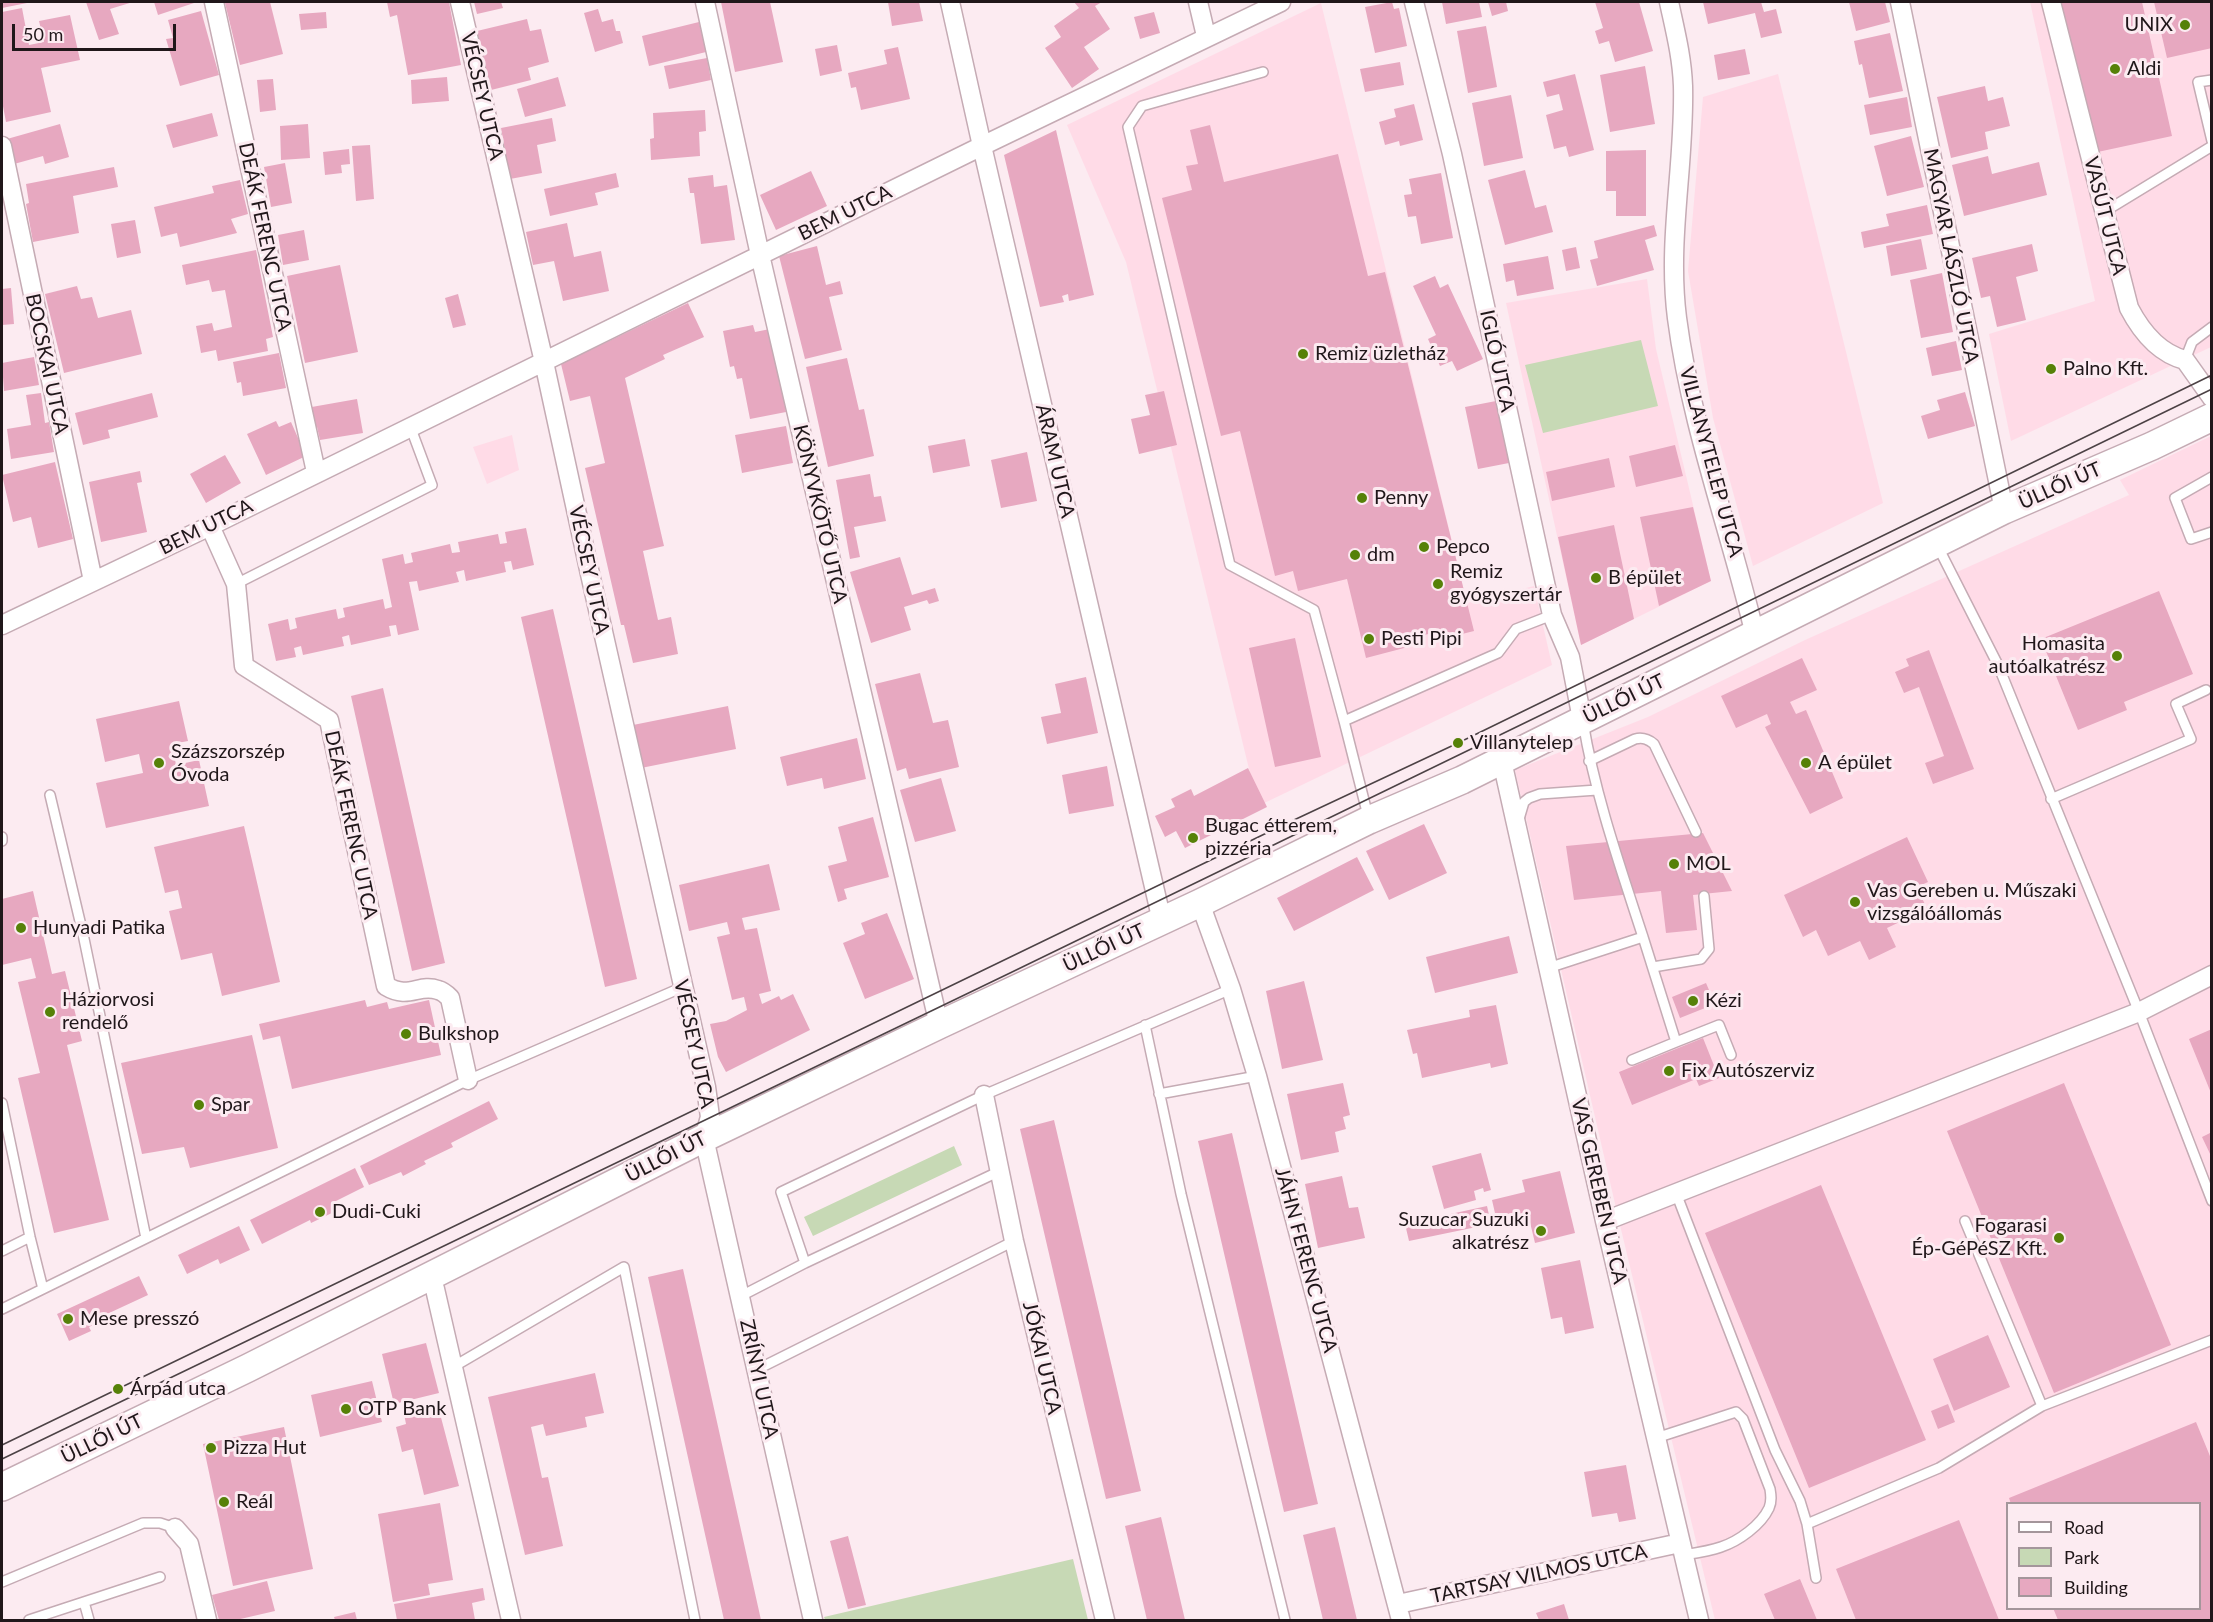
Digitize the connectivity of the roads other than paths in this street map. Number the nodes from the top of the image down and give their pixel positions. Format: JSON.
{"nodes":[{"id":1,"x":214,"y":2,"type":"edge"},
{"id":2,"x":460,"y":2,"type":"edge"},
{"id":3,"x":705,"y":2,"type":"edge"},
{"id":4,"x":950,"y":2,"type":"edge"},
{"id":5,"x":1198,"y":2,"type":"edge"},
{"id":6,"x":1281,"y":2,"type":"edge"},
{"id":7,"x":1414,"y":2,"type":"edge"},
{"id":8,"x":1669,"y":2,"type":"edge"},
{"id":9,"x":1900,"y":2,"type":"edge"},
{"id":10,"x":2051,"y":2,"type":"edge"},
{"id":11,"x":1206,"y":36,"type":"junction"},
{"id":12,"x":1263,"y":72,"type":"dead end"},
{"id":13,"x":2211,"y":80,"type":"edge"},
{"id":14,"x":2211,"y":141,"type":"edge"},
{"id":15,"x":2,"y":146,"type":"edge"},
{"id":16,"x":982,"y":146,"type":"junction"},
{"id":17,"x":2211,"y":146,"type":"edge"},
{"id":18,"x":2104,"y":212,"type":"junction"},
{"id":19,"x":760,"y":255,"type":"junction"},
{"id":20,"x":2211,"y":327,"type":"edge"},
{"id":21,"x":2185,"y":360,"type":"junction"},
{"id":22,"x":544,"y":362,"type":"junction"},
{"id":23,"x":2211,"y":398,"type":"edge"},
{"id":24,"x":2211,"y":417,"type":"edge"},
{"id":25,"x":410,"y":426,"type":"junction"},
{"id":26,"x":316,"y":472,"type":"junction"},
{"id":27,"x":2211,"y":477,"type":"edge"},
{"id":28,"x":2004,"y":510,"type":"junction"},
{"id":29,"x":210,"y":526,"type":"junction"},
{"id":30,"x":2211,"y":532,"type":"edge"},
{"id":31,"x":1936,"y":543,"type":"junction"},
{"id":32,"x":93,"y":581,"type":"junction"},
{"id":33,"x":236,"y":584,"type":"junction"},
{"id":34,"x":1552,"y":615,"type":"junction"},
{"id":35,"x":2,"y":625,"type":"edge"},
{"id":36,"x":1755,"y":635,"type":"junction"},
{"id":37,"x":2206,"y":690,"type":"dead end"},
{"id":38,"x":1582,"y":719,"type":"junction"},
{"id":39,"x":1344,"y":721,"type":"junction"},
{"id":40,"x":1502,"y":761,"type":"junction"},
{"id":41,"x":1589,"y":761,"type":"junction"},
{"id":42,"x":1597,"y":790,"type":"junction"},
{"id":43,"x":50,"y":795,"type":"dead end"},
{"id":44,"x":2051,"y":799,"type":"junction"},
{"id":45,"x":1369,"y":820,"type":"junction"},
{"id":46,"x":1696,"y":832,"type":"dead end"},
{"id":47,"x":1518,"y":837,"type":"junction"},
{"id":48,"x":1704,"y":896,"type":"dead end"},
{"id":49,"x":1200,"y":903,"type":"junction"},
{"id":50,"x":1162,"y":921,"type":"junction"},
{"id":51,"x":1643,"y":937,"type":"junction"},
{"id":52,"x":1653,"y":967,"type":"junction"},
{"id":53,"x":1548,"y":968,"type":"junction"},
{"id":54,"x":2211,"y":975,"type":"edge"},
{"id":55,"x":683,"y":987,"type":"junction"},
{"id":56,"x":1231,"y":989,"type":"junction"},
{"id":57,"x":2139,"y":1012,"type":"junction"},
{"id":58,"x":939,"y":1025,"type":"junction"},
{"id":59,"x":1145,"y":1026,"type":"junction"},
{"id":60,"x":1676,"y":1042,"type":"junction"},
{"id":61,"x":1731,"y":1055,"type":"dead end"},
{"id":62,"x":1632,"y":1060,"type":"dead end"},
{"id":63,"x":1257,"y":1076,"type":"junction"},
{"id":64,"x":468,"y":1080,"type":"junction"},
{"id":65,"x":1159,"y":1094,"type":"junction"},
{"id":66,"x":984,"y":1095,"type":"junction"},
{"id":67,"x":2,"y":1103,"type":"edge"},
{"id":68,"x":704,"y":1138,"type":"junction"},
{"id":69,"x":1000,"y":1171,"type":"junction"},
{"id":70,"x":1676,"y":1193,"type":"junction"},
{"id":71,"x":2211,"y":1201,"type":"edge"},
{"id":72,"x":1605,"y":1221,"type":"junction"},
{"id":73,"x":1965,"y":1221,"type":"dead end"},
{"id":74,"x":30,"y":1237,"type":"junction"},
{"id":75,"x":146,"y":1238,"type":"junction"},
{"id":76,"x":1014,"y":1241,"type":"junction"},
{"id":77,"x":2,"y":1251,"type":"edge"},
{"id":78,"x":805,"y":1263,"type":"junction"},
{"id":79,"x":430,"y":1276,"type":"junction"},
{"id":80,"x":43,"y":1289,"type":"junction"},
{"id":81,"x":741,"y":1296,"type":"junction"},
{"id":82,"x":2,"y":1309,"type":"edge"},
{"id":83,"x":2211,"y":1340,"type":"edge"},
{"id":84,"x":452,"y":1368,"type":"junction"},
{"id":85,"x":756,"y":1370,"type":"junction"},
{"id":86,"x":2042,"y":1406,"type":"junction"},
{"id":87,"x":1656,"y":1438,"type":"junction"},
{"id":88,"x":2,"y":1487,"type":"edge"},
{"id":89,"x":1807,"y":1524,"type":"junction"},
{"id":90,"x":175,"y":1528,"type":"joint"},
{"id":91,"x":1682,"y":1549,"type":"junction"},
{"id":92,"x":160,"y":1577,"type":"dead end"},
{"id":93,"x":1816,"y":1578,"type":"dead end"},
{"id":94,"x":2,"y":1582,"type":"edge"},
{"id":95,"x":84,"y":1602,"type":"junction"},
{"id":96,"x":1400,"y":1612,"type":"edge"},
{"id":97,"x":29,"y":1620,"type":"edge"},
{"id":98,"x":90,"y":1620,"type":"edge"},
{"id":99,"x":207,"y":1620,"type":"edge"},
{"id":100,"x":511,"y":1620,"type":"edge"},
{"id":101,"x":695,"y":1620,"type":"edge"},
{"id":102,"x":813,"y":1620,"type":"edge"},
{"id":103,"x":1105,"y":1620,"type":"edge"},
{"id":104,"x":1285,"y":1620,"type":"edge"},
{"id":105,"x":1699,"y":1620,"type":"edge"}],
"edges":[{"from":1,"to":26,"type":"street","name":"DEÁK FERENC UTCA"},
{"from":2,"to":22,"type":"street","name":"VÉCSEY UTCA"},
{"from":3,"to":19,"type":"street","name":"KÖNYVKÖTŐ UTCA"},
{"from":4,"to":16,"type":"street","name":"ÁRAM UTCA"},
{"from":5,"to":11,"type":"street"},
{"from":6,"to":11,"type":"street","name":"BEM UTCA"},
{"from":7,"to":34,"type":"street","name":"IGLÓ UTCA"},
{"from":8,"to":36,"type":"street","name":"VILLANYTELEP UTCA"},
{"from":9,"to":28,"type":"street","name":"MAGYAR LÁSZLÓ UTCA"},
{"from":10,"to":18,"type":"street","name":"VASÚT UTCA"},
{"from":11,"to":16,"type":"street","name":"BEM UTCA"},
{"from":12,"to":39,"type":"lane"},
{"from":13,"to":14,"type":"lane"},
{"from":15,"to":32,"type":"street","name":"BOCSKAI UTCA"},
{"from":16,"to":19,"type":"street","name":"BEM UTCA"},
{"from":16,"to":50,"type":"street","name":"ÁRAM UTCA"},
{"from":17,"to":18,"type":"lane"},
{"from":18,"to":21,"type":"street","name":"VASÚT UTCA"},
{"from":19,"to":22,"type":"street","name":"BEM UTCA"},
{"from":19,"to":58,"type":"street","name":"KÖNYVKÖTŐ UTCA"},
{"from":20,"to":21,"type":"lane"},
{"from":21,"to":23,"type":"street","name":"VASÚT UTCA"},
{"from":22,"to":25,"type":"street","name":"BEM UTCA"},
{"from":22,"to":55,"type":"street","name":"VÉCSEY UTCA"},
{"from":24,"to":28,"type":"main road","name":"ÜLLŐI ÚT"},
{"from":25,"to":26,"type":"street","name":"BEM UTCA"},
{"from":25,"to":33,"type":"lane"},
{"from":26,"to":29,"type":"street","name":"BEM UTCA"},
{"from":27,"to":30,"type":"lane"},
{"from":28,"to":31,"type":"main road","name":"ÜLLŐI ÚT"},
{"from":29,"to":32,"type":"street","name":"BEM UTCA"},
{"from":29,"to":33,"type":"street","name":"DEÁK FERENC UTCA"},
{"from":31,"to":36,"type":"main road","name":"ÜLLŐI ÚT"},
{"from":31,"to":44,"type":"lane"},
{"from":32,"to":35,"type":"street","name":"BEM UTCA"},
{"from":33,"to":64,"type":"street","name":"DEÁK FERENC UTCA"},
{"from":34,"to":38,"type":"street","name":"IGLÓ UTCA"},
{"from":34,"to":39,"type":"lane"},
{"from":36,"to":38,"type":"main road","name":"ÜLLŐI ÚT"},
{"from":37,"to":44,"type":"lane"},
{"from":38,"to":40,"type":"main road","name":"ÜLLŐI ÚT"},
{"from":38,"to":41,"type":"lane"},
{"from":39,"to":45,"type":"lane"},
{"from":40,"to":45,"type":"main road","name":"ÜLLŐI ÚT"},
{"from":40,"to":47,"type":"street","name":"VAS GEREBEN UTCA"},
{"from":41,"to":42,"type":"lane"},
{"from":41,"to":46,"type":"lane"},
{"from":42,"to":47,"type":"lane"},
{"from":42,"to":51,"type":"lane"},
{"from":43,"to":75,"type":"lane"},
{"from":44,"to":57,"type":"lane"},
{"from":45,"to":49,"type":"main road","name":"ÜLLŐI ÚT"},
{"from":47,"to":53,"type":"street","name":"VAS GEREBEN UTCA"},
{"from":48,"to":52,"type":"lane"},
{"from":49,"to":50,"type":"main road","name":"ÜLLŐI ÚT"},
{"from":49,"to":56,"type":"street","name":"JÁHN FERENC UTCA"},
{"from":50,"to":58,"type":"main road","name":"ÜLLŐI ÚT"},
{"from":51,"to":52,"type":"lane"},
{"from":51,"to":53,"type":"lane"},
{"from":52,"to":60,"type":"lane"},
{"from":53,"to":72,"type":"street","name":"VAS GEREBEN UTCA"},
{"from":54,"to":57,"type":"street"},
{"from":55,"to":64,"type":"lane"},
{"from":55,"to":68,"type":"street","name":"VÉCSEY UTCA"},
{"from":56,"to":59,"type":"lane"},
{"from":56,"to":63,"type":"street","name":"JÁHN FERENC UTCA"},
{"from":57,"to":70,"type":"street"},
{"from":57,"to":71,"type":"lane"},
{"from":58,"to":68,"type":"main road","name":"ÜLLŐI ÚT"},
{"from":59,"to":65,"type":"lane"},
{"from":59,"to":66,"type":"lane"},
{"from":60,"to":61,"type":"lane"},
{"from":60,"to":62,"type":"lane"},
{"from":63,"to":65,"type":"lane"},
{"from":63,"to":96,"type":"street","name":"JÁHN FERENC UTCA"},
{"from":64,"to":75,"type":"lane"},
{"from":65,"to":104,"type":"lane"},
{"from":66,"to":69,"type":"street","name":"JÓKAI UTCA"},
{"from":66,"to":78,"type":"lane"},
{"from":67,"to":74,"type":"lane"},
{"from":68,"to":79,"type":"main road","name":"ÜLLŐI ÚT"},
{"from":68,"to":81,"type":"street","name":"ZRÍNYI UTCA"},
{"from":69,"to":76,"type":"street","name":"JÓKAI UTCA"},
{"from":69,"to":78,"type":"lane"},
{"from":70,"to":72,"type":"street"},
{"from":70,"to":89,"type":"lane"},
{"from":72,"to":87,"type":"street","name":"VAS GEREBEN UTCA"},
{"from":73,"to":86,"type":"lane"},
{"from":74,"to":77,"type":"lane"},
{"from":74,"to":80,"type":"lane"},
{"from":75,"to":80,"type":"lane"},
{"from":76,"to":85,"type":"lane"},
{"from":76,"to":103,"type":"street","name":"JÓKAI UTCA"},
{"from":78,"to":81,"type":"lane"},
{"from":79,"to":84,"type":"street"},
{"from":79,"to":88,"type":"main road","name":"ÜLLŐI ÚT"},
{"from":80,"to":82,"type":"lane"},
{"from":81,"to":85,"type":"street","name":"ZRÍNYI UTCA"},
{"from":83,"to":86,"type":"lane"},
{"from":84,"to":100,"type":"street"},
{"from":84,"to":101,"type":"lane"},
{"from":85,"to":102,"type":"street","name":"ZRÍNYI UTCA"},
{"from":86,"to":89,"type":"lane"},
{"from":87,"to":91,"type":"street","name":"VAS GEREBEN UTCA"},
{"from":87,"to":91,"type":"lane"},
{"from":89,"to":93,"type":"lane"},
{"from":90,"to":94,"type":"lane"},
{"from":90,"to":99,"type":"street"},
{"from":91,"to":96,"type":"street","name":"TARTSAY VILMOS UTCA"},
{"from":91,"to":105,"type":"street","name":"VAS GEREBEN UTCA"},
{"from":92,"to":95,"type":"lane"},
{"from":95,"to":97,"type":"lane"},
{"from":95,"to":98,"type":"lane"}]}
